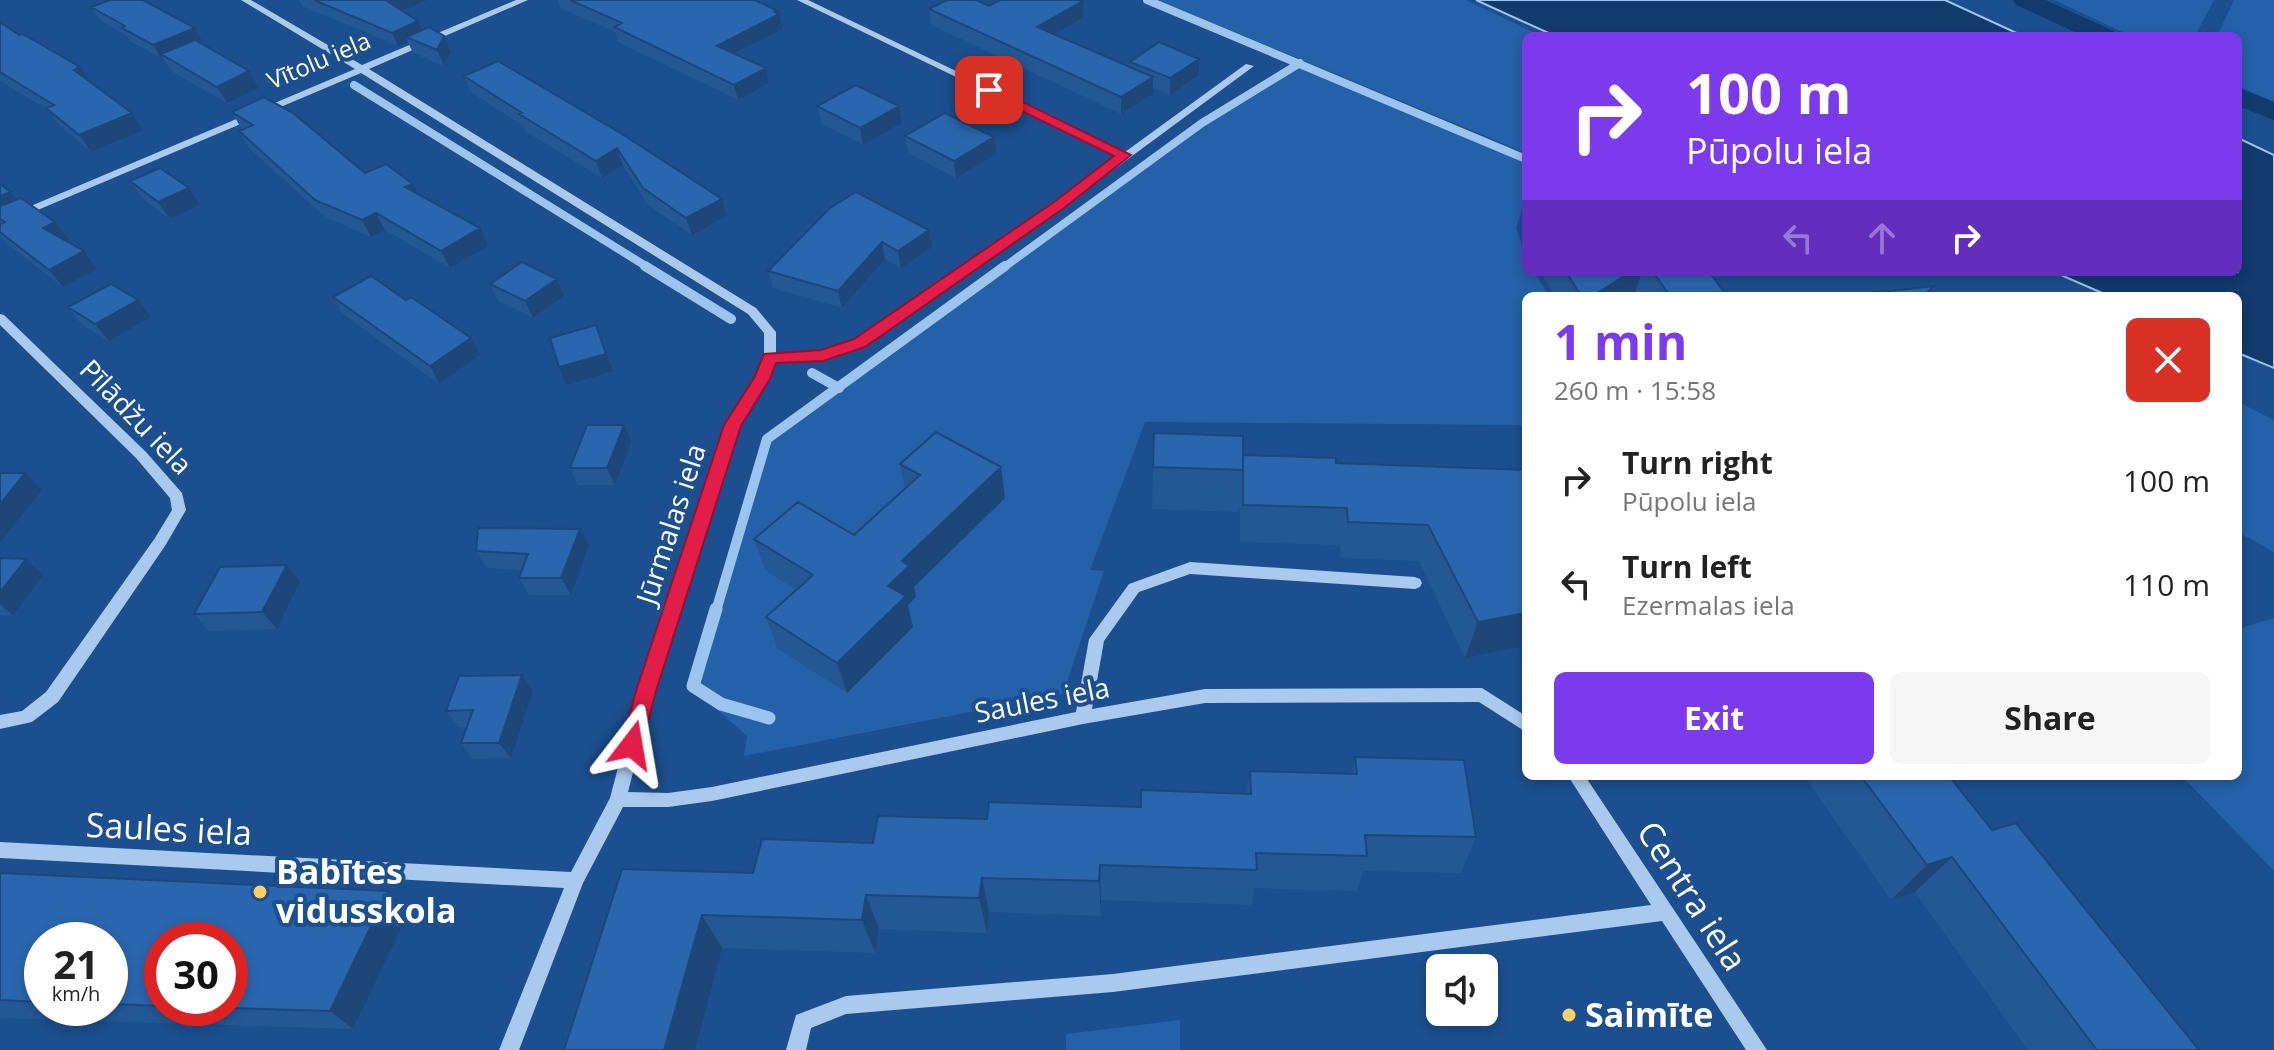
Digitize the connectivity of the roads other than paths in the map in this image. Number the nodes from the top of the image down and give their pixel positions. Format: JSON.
{"nodes":[{"id":1,"x":245,"y":0,"type":"edge"},
{"id":2,"x":524,"y":0,"type":"edge"},
{"id":3,"x":801,"y":0,"type":"edge"},
{"id":4,"x":1249,"y":66,"type":"dead end"},
{"id":5,"x":362,"y":69,"type":"junction"},
{"id":6,"x":1124,"y":155,"type":"junction"},
{"id":7,"x":0,"y":223,"type":"edge"},
{"id":8,"x":0,"y":318,"type":"edge"},
{"id":9,"x":770,"y":358,"type":"junction"},
{"id":10,"x":1415,"y":583,"type":"dead end"},
{"id":11,"x":1083,"y":717,"type":"junction"},
{"id":12,"x":0,"y":722,"type":"edge"},
{"id":13,"x":1522,"y":722,"type":"edge"},
{"id":14,"x":1579,"y":780,"type":"edge"},
{"id":15,"x":618,"y":799,"type":"junction"},
{"id":16,"x":0,"y":850,"type":"edge"},
{"id":17,"x":576,"y":880,"type":"junction"},
{"id":18,"x":1666,"y":912,"type":"junction"},
{"id":19,"x":509,"y":1050,"type":"edge"},
{"id":20,"x":796,"y":1050,"type":"edge"},
{"id":21,"x":1757,"y":1050,"type":"edge"}],
"edges":[{"from":1,"to":5,"type":"street"},
{"from":2,"to":5,"type":"street","name":"Vītolu iela"},
{"from":3,"to":6,"type":"street"},
{"from":4,"to":6,"type":"street"},
{"from":5,"to":7,"type":"street","name":"Vītolu iela"},
{"from":5,"to":9,"type":"street"},
{"from":6,"to":9,"type":"street"},
{"from":8,"to":12,"type":"street","name":"Pīlādžu iela"},
{"from":9,"to":15,"type":"street","name":"Jūrmalas iela"},
{"from":10,"to":11,"type":"street"},
{"from":11,"to":13,"type":"street","name":"Saules iela"},
{"from":11,"to":15,"type":"street","name":"Saules iela"},
{"from":14,"to":18,"type":"street","name":"Centra iela"},
{"from":15,"to":17,"type":"street","name":"Jūrmalas iela"},
{"from":16,"to":17,"type":"street","name":"Saules iela"},
{"from":17,"to":19,"type":"street","name":"Jūrmalas iela"},
{"from":18,"to":20,"type":"street"},
{"from":18,"to":21,"type":"street","name":"Centra iela"}]}
